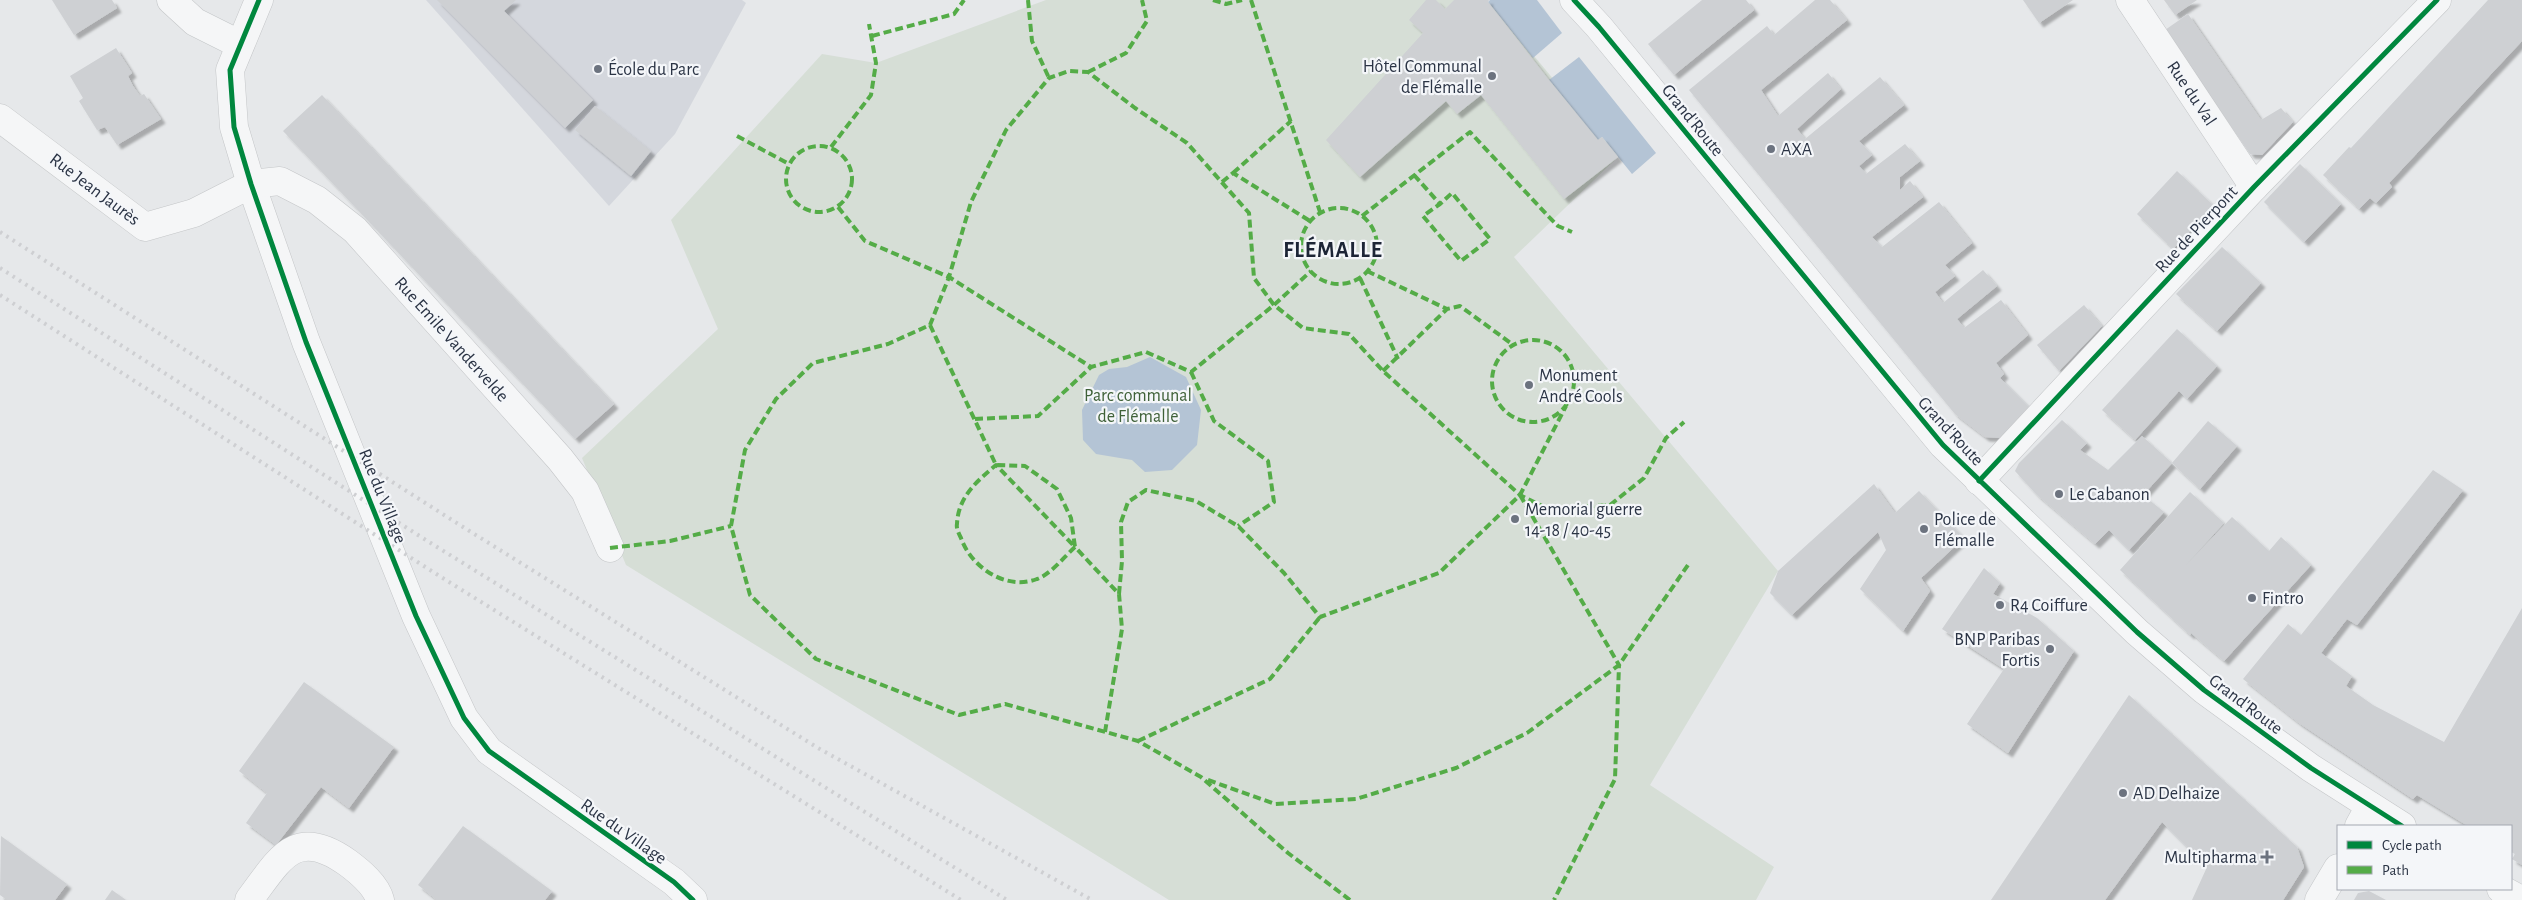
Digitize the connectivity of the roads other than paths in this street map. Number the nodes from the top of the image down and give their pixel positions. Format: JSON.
{"nodes":[{"id":1,"x":171,"y":0,"type":"edge"},
{"id":2,"x":259,"y":0,"type":"edge"},
{"id":3,"x":1574,"y":0,"type":"edge"},
{"id":4,"x":2130,"y":0,"type":"edge"},
{"id":5,"x":2437,"y":0,"type":"edge"},
{"id":6,"x":239,"y":44,"type":"junction"},
{"id":7,"x":0,"y":118,"type":"edge"},
{"id":8,"x":251,"y":184,"type":"junction"},
{"id":9,"x":2254,"y":187,"type":"junction"},
{"id":10,"x":1979,"y":481,"type":"junction"},
{"id":11,"x":610,"y":548,"type":"dead end"},
{"id":12,"x":2365,"y":816,"type":"edge"},
{"id":13,"x":2398,"y":825,"type":"edge"},
{"id":14,"x":2337,"y":870,"type":"edge"},
{"id":15,"x":2503,"y":890,"type":"edge"},
{"id":16,"x":249,"y":900,"type":"edge"},
{"id":17,"x":380,"y":900,"type":"edge"},
{"id":18,"x":693,"y":900,"type":"edge"},
{"id":19,"x":2319,"y":900,"type":"edge"},
{"id":20,"x":2521,"y":900,"type":"edge"}],
"edges":[{"from":1,"to":6,"type":"street"},
{"from":2,"to":6,"type":"street","name":"Rue du Village"},
{"from":3,"to":10,"type":"street","name":"Grand'Route"},
{"from":4,"to":9,"type":"street","name":"Rue du Val"},
{"from":5,"to":9,"type":"street","name":"Rue de Pierpont"},
{"from":6,"to":8,"type":"street","name":"Rue du Village"},
{"from":7,"to":8,"type":"street","name":"Rue Jean Jaurès"},
{"from":8,"to":11,"type":"street","name":"Rue Emile Vandervelde"},
{"from":8,"to":18,"type":"street","name":"Rue du Village"},
{"from":9,"to":10,"type":"street","name":"Rue de Pierpont"},
{"from":10,"to":12,"type":"street","name":"Grand'Route"},
{"from":12,"to":13,"type":"street","name":"Grand'Route"},
{"from":14,"to":19,"type":"street"},
{"from":15,"to":20,"type":"street"},
{"from":16,"to":17,"type":"street"}]}
